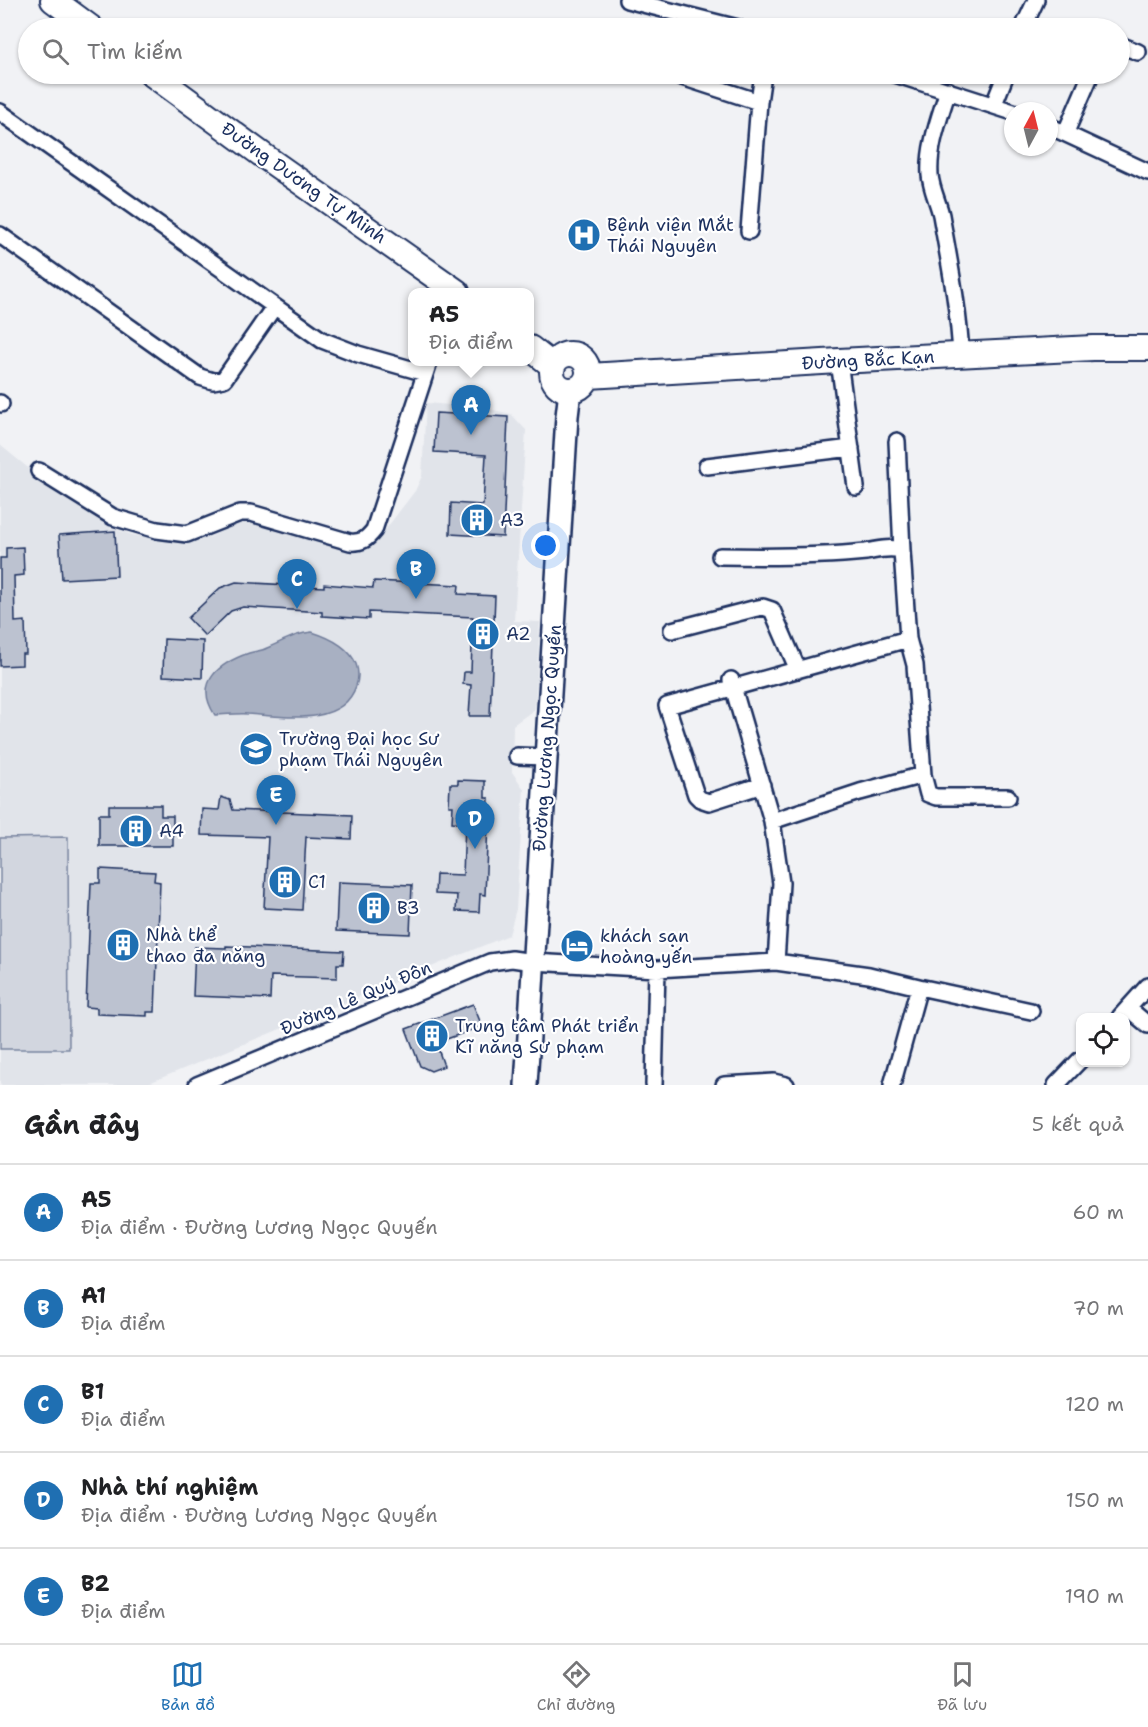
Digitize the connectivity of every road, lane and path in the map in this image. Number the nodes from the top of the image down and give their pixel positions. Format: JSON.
{"nodes":[{"id":1,"x":53,"y":0,"type":"edge"},
{"id":2,"x":627,"y":0,"type":"edge"},
{"id":3,"x":1036,"y":0,"type":"edge"},
{"id":4,"x":77,"y":18,"type":"edge"},
{"id":5,"x":698,"y":18,"type":"edge"},
{"id":6,"x":1028,"y":18,"type":"edge"},
{"id":7,"x":1130,"y":49,"type":"edge"},
{"id":8,"x":1138,"y":52,"type":"dead end"},
{"id":9,"x":166,"y":84,"type":"edge"},
{"id":10,"x":704,"y":84,"type":"edge"},
{"id":11,"x":762,"y":84,"type":"edge"},
{"id":12,"x":928,"y":84,"type":"edge"},
{"id":13,"x":1002,"y":84,"type":"edge"},
{"id":14,"x":1087,"y":84,"type":"edge"},
{"id":15,"x":948,"y":90,"type":"junction"},
{"id":16,"x":759,"y":102,"type":"junction"},
{"id":17,"x":994,"y":104,"type":"junction"},
{"id":18,"x":1004,"y":108,"type":"edge"},
{"id":19,"x":0,"y":111,"type":"edge"},
{"id":20,"x":1058,"y":129,"type":"edge"},
{"id":21,"x":1066,"y":132,"type":"junction"},
{"id":22,"x":1148,"y":172,"type":"edge"},
{"id":23,"x":748,"y":231,"type":"dead end"},
{"id":24,"x":0,"y":235,"type":"edge"},
{"id":25,"x":449,"y":288,"type":"edge"},
{"id":26,"x":274,"y":308,"type":"junction"},
{"id":27,"x":1148,"y":348,"type":"edge"},
{"id":28,"x":534,"y":351,"type":"edge"},
{"id":29,"x":961,"y":356,"type":"junction"},
{"id":30,"x":839,"y":361,"type":"junction"},
{"id":31,"x":408,"y":363,"type":"edge"},
{"id":32,"x":427,"y":367,"type":"edge"},
{"id":33,"x":579,"y":384,"type":"junction"},
{"id":34,"x":897,"y":441,"type":"dead end"},
{"id":35,"x":851,"y":448,"type":"junction"},
{"id":36,"x":707,"y":466,"type":"dead end"},
{"id":37,"x":39,"y":471,"type":"dead end"},
{"id":38,"x":856,"y":487,"type":"dead end"},
{"id":39,"x":902,"y":551,"type":"junction"},
{"id":40,"x":720,"y":556,"type":"dead end"},
{"id":41,"x":672,"y":630,"type":"dead end"},
{"id":42,"x":908,"y":639,"type":"junction"},
{"id":43,"x":798,"y":670,"type":"junction"},
{"id":44,"x":732,"y":683,"type":"junction"},
{"id":45,"x":518,"y":756,"type":"dead end"},
{"id":46,"x":546,"y":757,"type":"junction"},
{"id":47,"x":923,"y":775,"type":"junction"},
{"id":48,"x":762,"y":785,"type":"junction"},
{"id":49,"x":1008,"y":797,"type":"dead end"},
{"id":50,"x":772,"y":821,"type":"junction"},
{"id":51,"x":532,"y":962,"type":"junction"},
{"id":52,"x":776,"y":962,"type":"junction"},
{"id":53,"x":657,"y":969,"type":"junction"},
{"id":54,"x":1148,"y":986,"type":"edge"},
{"id":55,"x":918,"y":987,"type":"junction"},
{"id":56,"x":1031,"y":1011,"type":"dead end"},
{"id":57,"x":1125,"y":1013,"type":"edge"},
{"id":58,"x":1130,"y":1016,"type":"edge"},
{"id":59,"x":1148,"y":1025,"type":"edge"},
{"id":60,"x":1076,"y":1064,"type":"edge"},
{"id":61,"x":224,"y":1080,"type":"edge"},
{"id":62,"x":196,"y":1085,"type":"edge"},
{"id":63,"x":526,"y":1085,"type":"edge"},
{"id":64,"x":654,"y":1085,"type":"edge"},
{"id":65,"x":724,"y":1085,"type":"edge"},
{"id":66,"x":786,"y":1085,"type":"edge"},
{"id":67,"x":891,"y":1085,"type":"edge"},
{"id":68,"x":1056,"y":1085,"type":"edge"}],
"edges":[{"from":1,"to":4,"type":"highway"},
{"from":2,"to":5,"type":"street"},
{"from":3,"to":6,"type":"street"},
{"from":7,"to":8,"type":"street"},
{"from":9,"to":25,"type":"highway","name":"Đường Dương Tự Minh"},
{"from":10,"to":16,"type":"street"},
{"from":11,"to":16,"type":"street"},
{"from":12,"to":15,"type":"street"},
{"from":13,"to":17,"type":"street"},
{"from":14,"to":21,"type":"street"},
{"from":15,"to":17,"type":"street"},
{"from":15,"to":29,"type":"street"},
{"from":16,"to":23,"type":"street"},
{"from":17,"to":18,"type":"street"},
{"from":19,"to":26,"type":"street"},
{"from":20,"to":21,"type":"street"},
{"from":21,"to":22,"type":"street"},
{"from":24,"to":26,"type":"street"},
{"from":26,"to":31,"type":"street"},
{"from":27,"to":29,"type":"highway","name":"Đường Bắc Kạn"},
{"from":28,"to":33,"type":"highway"},
{"from":29,"to":30,"type":"highway","name":"Đường Bắc Kạn"},
{"from":30,"to":33,"type":"highway","name":"Đường Bắc Kạn"},
{"from":30,"to":35,"type":"street"},
{"from":32,"to":37,"type":"street"},
{"from":33,"to":46,"type":"main road","name":"Đường Lương Ngọc Quyến"},
{"from":34,"to":39,"type":"street"},
{"from":35,"to":36,"type":"street"},
{"from":35,"to":38,"type":"street"},
{"from":39,"to":40,"type":"street"},
{"from":39,"to":42,"type":"street"},
{"from":41,"to":43,"type":"street"},
{"from":42,"to":43,"type":"street"},
{"from":42,"to":47,"type":"street"},
{"from":43,"to":44,"type":"street"},
{"from":44,"to":48,"type":"street"},
{"from":44,"to":48,"type":"street"},
{"from":45,"to":46,"type":"street"},
{"from":46,"to":51,"type":"main road","name":"Đường Lương Ngọc Quyến"},
{"from":47,"to":49,"type":"street"},
{"from":47,"to":50,"type":"street"},
{"from":48,"to":50,"type":"street"},
{"from":50,"to":52,"type":"street"},
{"from":51,"to":53,"type":"street","name":"Đường Lê Quý Đôn"},
{"from":51,"to":61,"type":"street","name":"Đường Lê Quý Đôn"},
{"from":51,"to":63,"type":"main road","name":"Đường Lương Ngọc Quyến"},
{"from":52,"to":53,"type":"street","name":"Đường Lê Quý Đôn"},
{"from":52,"to":55,"type":"street","name":"Đường Lê Quý Đôn"},
{"from":53,"to":64,"type":"street"},
{"from":54,"to":57,"type":"street"},
{"from":55,"to":56,"type":"street","name":"Đường Lê Quý Đôn"},
{"from":55,"to":67,"type":"street"},
{"from":58,"to":59,"type":"street"},
{"from":60,"to":68,"type":"street"},
{"from":61,"to":62,"type":"street","name":"Đường Lê Quý Đôn"},
{"from":65,"to":66,"type":"street"}]}
